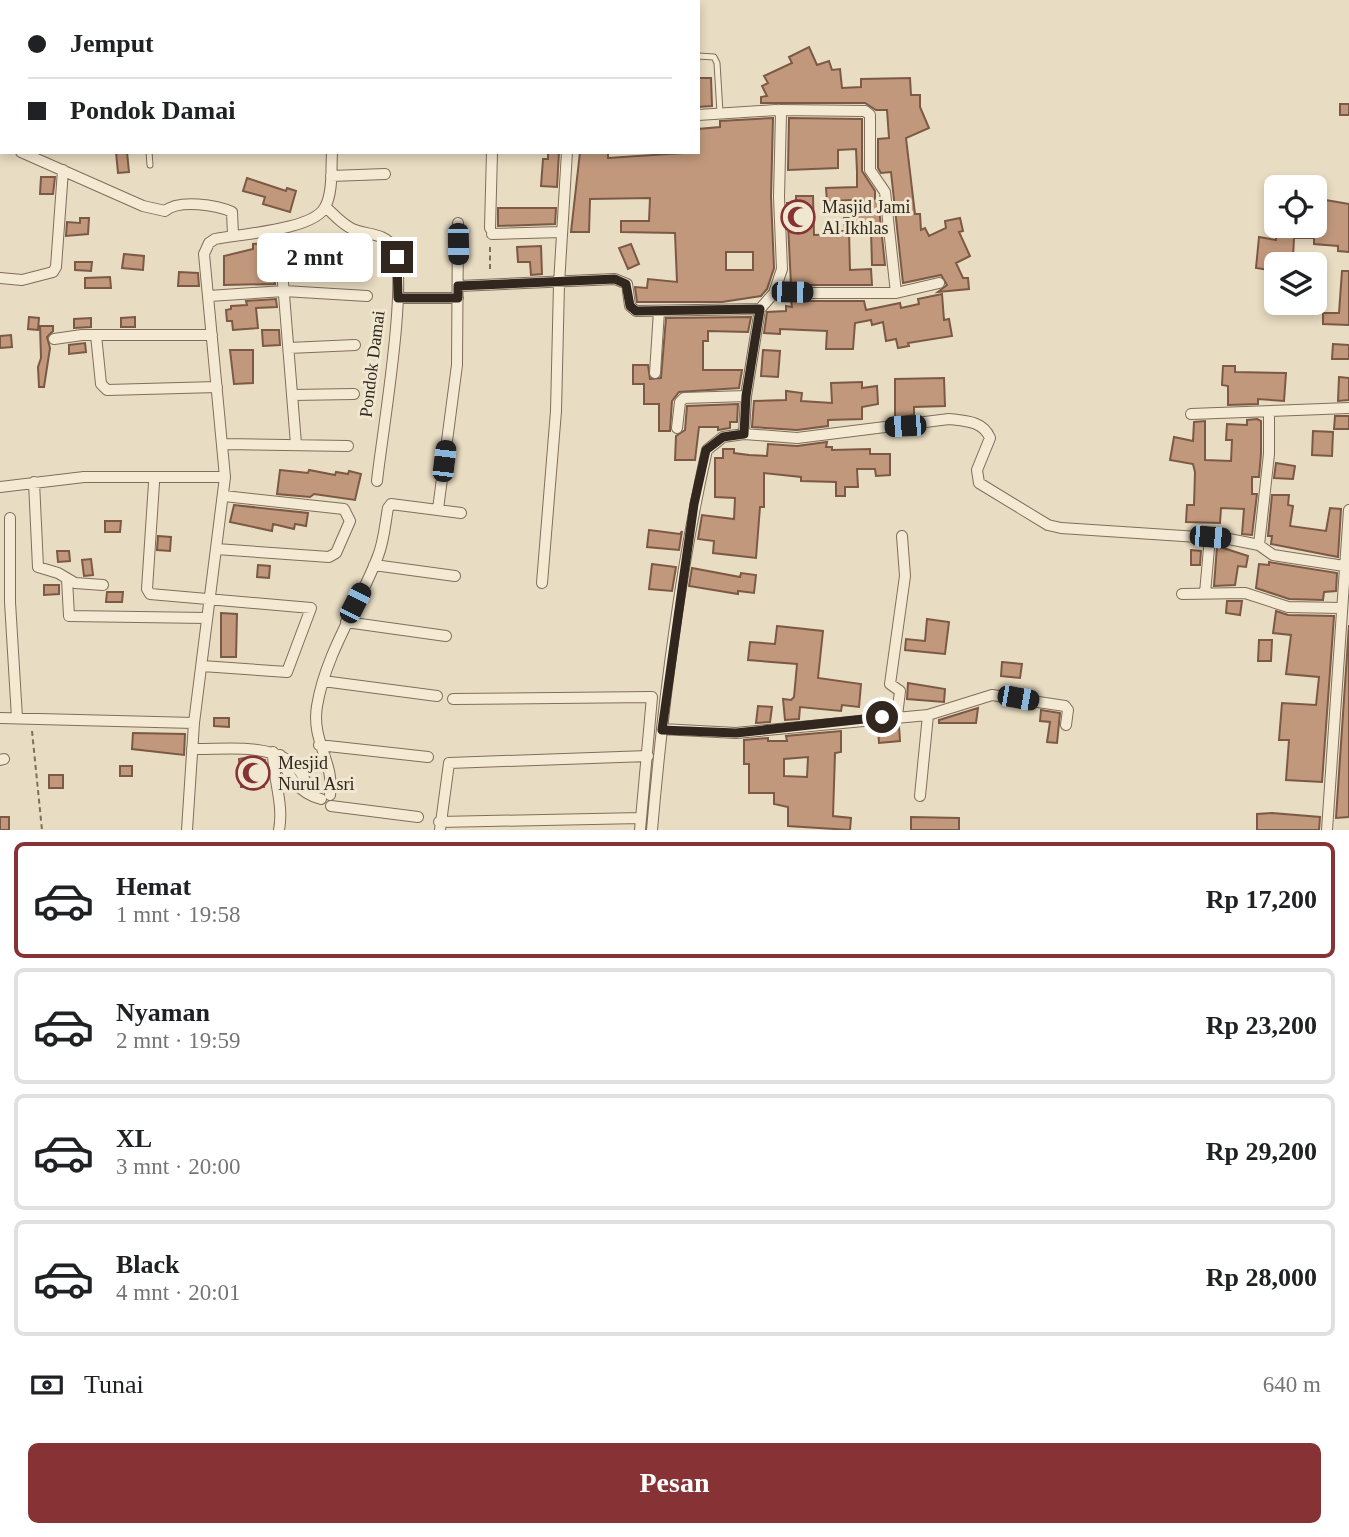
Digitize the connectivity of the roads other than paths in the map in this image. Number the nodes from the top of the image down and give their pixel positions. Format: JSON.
{"nodes":[{"id":1,"x":700,"y":56,"type":"edge"},
{"id":2,"x":780,"y":110,"type":"junction"},
{"id":3,"x":720,"y":113,"type":"junction"},
{"id":4,"x":700,"y":114,"type":"edge"},
{"id":5,"x":26,"y":154,"type":"edge"},
{"id":6,"x":149,"y":154,"type":"edge"},
{"id":7,"x":332,"y":154,"type":"edge"},
{"id":8,"x":492,"y":154,"type":"edge"},
{"id":9,"x":567,"y":154,"type":"edge"},
{"id":10,"x":150,"y":165,"type":"dead end"},
{"id":11,"x":63,"y":170,"type":"junction"},
{"id":12,"x":385,"y":174,"type":"dead end"},
{"id":13,"x":331,"y":176,"type":"junction"},
{"id":14,"x":326,"y":207,"type":"junction"},
{"id":15,"x":458,"y":223,"type":"dead end"},
{"id":16,"x":561,"y":232,"type":"junction"},
{"id":17,"x":233,"y":235,"type":"junction"},
{"id":18,"x":280,"y":246,"type":"dead end"},
{"id":19,"x":0,"y":278,"type":"edge"},
{"id":20,"x":939,"y":283,"type":"dead end"},
{"id":21,"x":559,"y":284,"type":"junction"},
{"id":22,"x":284,"y":291,"type":"junction"},
{"id":23,"x":458,"y":292,"type":"junction"},
{"id":24,"x":774,"y":293,"type":"junction"},
{"id":25,"x":896,"y":293,"type":"junction"},
{"id":26,"x":209,"y":296,"type":"junction"},
{"id":27,"x":367,"y":296,"type":"dead end"},
{"id":28,"x":398,"y":298,"type":"junction"},
{"id":29,"x":760,"y":309,"type":"junction"},
{"id":30,"x":659,"y":311,"type":"junction"},
{"id":31,"x":96,"y":335,"type":"junction"},
{"id":32,"x":212,"y":335,"type":"junction"},
{"id":33,"x":54,"y":339,"type":"dead end"},
{"id":34,"x":355,"y":345,"type":"dead end"},
{"id":35,"x":289,"y":348,"type":"junction"},
{"id":36,"x":655,"y":373,"type":"dead end"},
{"id":37,"x":217,"y":387,"type":"junction"},
{"id":38,"x":354,"y":394,"type":"dead end"},
{"id":39,"x":292,"y":395,"type":"junction"},
{"id":40,"x":746,"y":396,"type":"junction"},
{"id":41,"x":1349,"y":408,"type":"edge"},
{"id":42,"x":1269,"y":412,"type":"junction"},
{"id":43,"x":1191,"y":414,"type":"dead end"},
{"id":44,"x":677,"y":428,"type":"dead end"},
{"id":45,"x":744,"y":434,"type":"junction"},
{"id":46,"x":224,"y":444,"type":"junction"},
{"id":47,"x":296,"y":444,"type":"junction"},
{"id":48,"x":348,"y":446,"type":"dead end"},
{"id":49,"x":225,"y":477,"type":"junction"},
{"id":50,"x":377,"y":481,"type":"dead end"},
{"id":51,"x":34,"y":482,"type":"junction"},
{"id":52,"x":154,"y":483,"type":"dead end"},
{"id":53,"x":0,"y":487,"type":"edge"},
{"id":54,"x":224,"y":496,"type":"junction"},
{"id":55,"x":438,"y":509,"type":"junction"},
{"id":56,"x":1349,"y":510,"type":"edge"},
{"id":57,"x":461,"y":513,"type":"dead end"},
{"id":58,"x":10,"y":518,"type":"dead end"},
{"id":59,"x":902,"y":536,"type":"dead end"},
{"id":60,"x":1210,"y":537,"type":"junction"},
{"id":61,"x":1259,"y":545,"type":"junction"},
{"id":62,"x":216,"y":549,"type":"junction"},
{"id":63,"x":374,"y":565,"type":"junction"},
{"id":64,"x":1344,"y":566,"type":"junction"},
{"id":65,"x":454,"y":576,"type":"dead end"},
{"id":66,"x":67,"y":579,"type":"junction"},
{"id":67,"x":542,"y":583,"type":"dead end"},
{"id":68,"x":103,"y":585,"type":"dead end"},
{"id":69,"x":1205,"y":593,"type":"junction"},
{"id":70,"x":1182,"y":594,"type":"dead end"},
{"id":71,"x":209,"y":601,"type":"junction"},
{"id":72,"x":5,"y":602,"type":"edge"},
{"id":73,"x":1341,"y":608,"type":"junction"},
{"id":74,"x":207,"y":618,"type":"junction"},
{"id":75,"x":346,"y":622,"type":"junction"},
{"id":76,"x":446,"y":636,"type":"dead end"},
{"id":77,"x":1344,"y":663,"type":"edge"},
{"id":78,"x":202,"y":666,"type":"junction"},
{"id":79,"x":323,"y":681,"type":"junction"},
{"id":80,"x":437,"y":696,"type":"dead end"},
{"id":81,"x":453,"y":699,"type":"dead end"},
{"id":82,"x":928,"y":715,"type":"junction"},
{"id":83,"x":897,"y":716,"type":"junction"},
{"id":84,"x":0,"y":718,"type":"edge"},
{"id":85,"x":17,"y":718,"type":"junction"},
{"id":86,"x":194,"y":723,"type":"junction"},
{"id":87,"x":1066,"y":725,"type":"dead end"},
{"id":88,"x":662,"y":730,"type":"junction"},
{"id":89,"x":319,"y":745,"type":"junction"},
{"id":90,"x":192,"y":749,"type":"junction"},
{"id":91,"x":277,"y":753,"type":"junction"},
{"id":92,"x":648,"y":756,"type":"junction"},
{"id":93,"x":428,"y":757,"type":"dead end"},
{"id":94,"x":649,"y":795,"type":"junction"},
{"id":95,"x":920,"y":796,"type":"dead end"},
{"id":96,"x":327,"y":800,"type":"junction"},
{"id":97,"x":418,"y":817,"type":"dead end"},
{"id":98,"x":641,"y":818,"type":"junction"},
{"id":99,"x":440,"y":826,"type":"edge"},
{"id":100,"x":187,"y":830,"type":"edge"},
{"id":101,"x":279,"y":830,"type":"edge"},
{"id":102,"x":640,"y":830,"type":"edge"},
{"id":103,"x":652,"y":830,"type":"edge"},
{"id":104,"x":1327,"y":830,"type":"edge"}],
"edges":[{"from":1,"to":3,"type":"lane"},
{"from":2,"to":3,"type":"street"},
{"from":2,"to":24,"type":"street"},
{"from":2,"to":25,"type":"street"},
{"from":3,"to":4,"type":"street"},
{"from":5,"to":11,"type":"street"},
{"from":6,"to":10,"type":"lane"},
{"from":7,"to":13,"type":"street"},
{"from":8,"to":16,"type":"street"},
{"from":9,"to":16,"type":"street"},
{"from":11,"to":17,"type":"street"},
{"from":11,"to":19,"type":"street"},
{"from":12,"to":13,"type":"street"},
{"from":13,"to":14,"type":"street"},
{"from":14,"to":17,"type":"street"},
{"from":14,"to":28,"type":"street","name":"Pondok Damai"},
{"from":15,"to":23,"type":"street"},
{"from":16,"to":21,"type":"street"},
{"from":17,"to":26,"type":"street"},
{"from":18,"to":22,"type":"street"},
{"from":20,"to":25,"type":"street"},
{"from":21,"to":23,"type":"street"},
{"from":21,"to":30,"type":"street"},
{"from":21,"to":67,"type":"street"},
{"from":22,"to":26,"type":"street"},
{"from":22,"to":27,"type":"street"},
{"from":22,"to":35,"type":"street"},
{"from":23,"to":28,"type":"street"},
{"from":23,"to":55,"type":"street"},
{"from":24,"to":25,"type":"street"},
{"from":24,"to":29,"type":"street"},
{"from":26,"to":32,"type":"street"},
{"from":28,"to":50,"type":"street","name":"Pondok Damai"},
{"from":29,"to":30,"type":"street"},
{"from":29,"to":40,"type":"street"},
{"from":30,"to":36,"type":"street"},
{"from":31,"to":32,"type":"street"},
{"from":31,"to":33,"type":"street"},
{"from":31,"to":37,"type":"street"},
{"from":32,"to":37,"type":"street"},
{"from":34,"to":35,"type":"street"},
{"from":35,"to":39,"type":"street"},
{"from":37,"to":46,"type":"street"},
{"from":38,"to":39,"type":"street"},
{"from":39,"to":47,"type":"street"},
{"from":40,"to":44,"type":"street"},
{"from":40,"to":45,"type":"street"},
{"from":41,"to":42,"type":"street"},
{"from":42,"to":43,"type":"street"},
{"from":42,"to":61,"type":"street"},
{"from":45,"to":60,"type":"street"},
{"from":45,"to":88,"type":"street"},
{"from":46,"to":47,"type":"street"},
{"from":46,"to":49,"type":"street"},
{"from":47,"to":48,"type":"street"},
{"from":49,"to":51,"type":"street"},
{"from":49,"to":54,"type":"street"},
{"from":51,"to":53,"type":"street"},
{"from":51,"to":66,"type":"street"},
{"from":52,"to":71,"type":"street"},
{"from":54,"to":62,"type":"street"},
{"from":54,"to":62,"type":"street"},
{"from":55,"to":57,"type":"street"},
{"from":55,"to":63,"type":"street"},
{"from":56,"to":64,"type":"street"},
{"from":58,"to":72,"type":"street"},
{"from":59,"to":83,"type":"street"},
{"from":60,"to":61,"type":"street"},
{"from":60,"to":69,"type":"street"},
{"from":61,"to":64,"type":"street"},
{"from":62,"to":71,"type":"street"},
{"from":63,"to":65,"type":"street"},
{"from":63,"to":75,"type":"street"},
{"from":64,"to":73,"type":"street"},
{"from":66,"to":68,"type":"street"},
{"from":66,"to":74,"type":"street"},
{"from":69,"to":70,"type":"street"},
{"from":69,"to":73,"type":"street"},
{"from":71,"to":74,"type":"street"},
{"from":71,"to":78,"type":"street"},
{"from":72,"to":85,"type":"street"},
{"from":73,"to":77,"type":"street"},
{"from":74,"to":78,"type":"street"},
{"from":75,"to":76,"type":"street"},
{"from":75,"to":79,"type":"street"},
{"from":77,"to":104,"type":"street"},
{"from":78,"to":86,"type":"street"},
{"from":79,"to":80,"type":"street"},
{"from":79,"to":89,"type":"street"},
{"from":81,"to":92,"type":"street"},
{"from":82,"to":83,"type":"street"},
{"from":82,"to":87,"type":"street"},
{"from":82,"to":95,"type":"street"},
{"from":83,"to":88,"type":"street"},
{"from":84,"to":85,"type":"street"},
{"from":85,"to":86,"type":"street"},
{"from":86,"to":90,"type":"street"},
{"from":88,"to":94,"type":"street"},
{"from":89,"to":93,"type":"street"},
{"from":89,"to":96,"type":"street"},
{"from":90,"to":91,"type":"street"},
{"from":90,"to":100,"type":"street"},
{"from":91,"to":96,"type":"street"},
{"from":91,"to":101,"type":"street"},
{"from":92,"to":94,"type":"street"},
{"from":92,"to":99,"type":"street"},
{"from":94,"to":98,"type":"street"},
{"from":94,"to":103,"type":"street"},
{"from":96,"to":97,"type":"street"},
{"from":98,"to":99,"type":"street"},
{"from":98,"to":102,"type":"street"}]}
